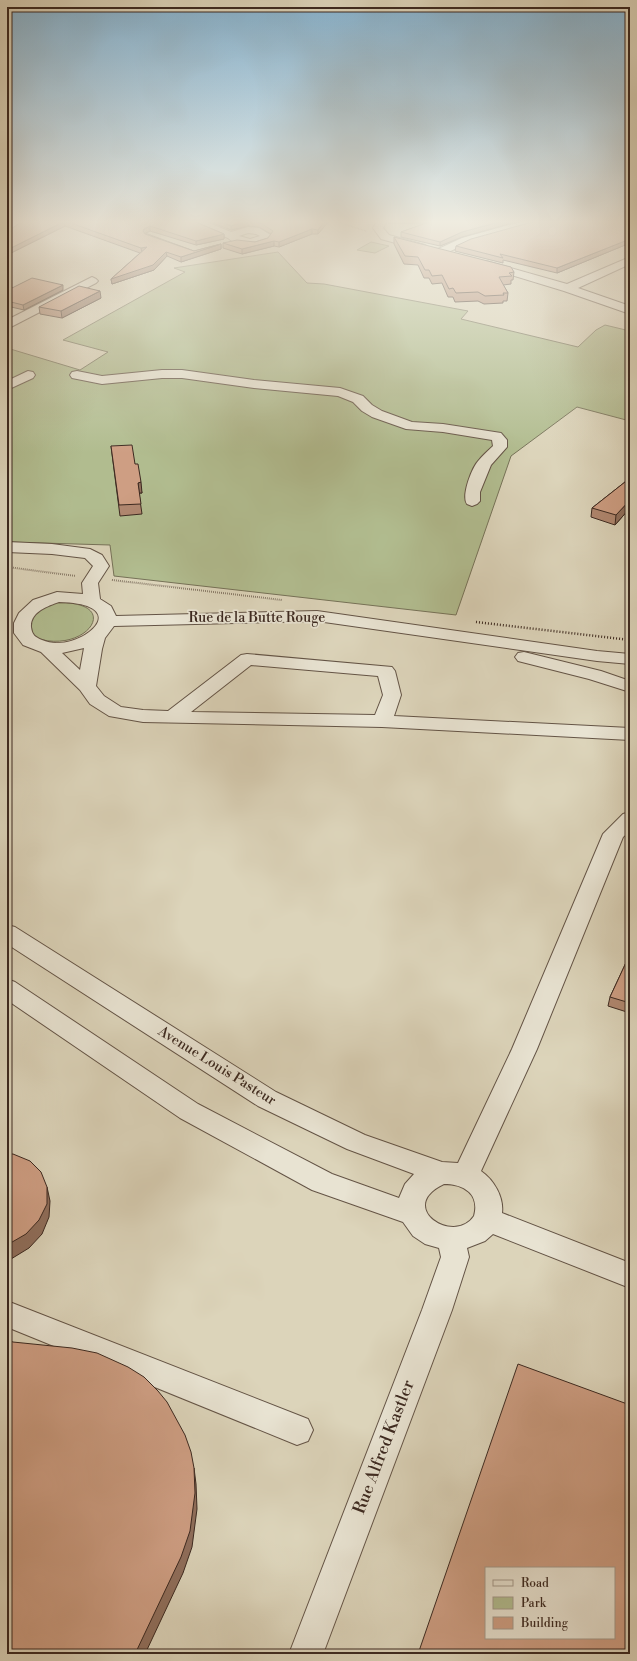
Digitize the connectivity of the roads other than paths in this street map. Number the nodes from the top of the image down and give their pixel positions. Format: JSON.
{"nodes":[{"id":1,"x":58,"y":299,"type":"edge"},
{"id":2,"x":598,"y":299,"type":"edge"},
{"id":3,"x":630,"y":310,"type":"edge"},
{"id":4,"x":7,"y":325,"type":"edge"},
{"id":5,"x":28,"y":375,"type":"dead end"},
{"id":6,"x":77,"y":375,"type":"dead end"},
{"id":7,"x":7,"y":386,"type":"edge"},
{"id":8,"x":472,"y":501,"type":"dead end"},
{"id":9,"x":7,"y":547,"type":"edge"},
{"id":10,"x":90,"y":583,"type":"junction"},
{"id":11,"x":57,"y":597,"type":"junction"},
{"id":12,"x":92,"y":602,"type":"junction"},
{"id":13,"x":108,"y":620,"type":"junction"},
{"id":14,"x":405,"y":628,"type":"junction"},
{"id":15,"x":97,"y":636,"type":"junction"},
{"id":16,"x":12,"y":640,"type":"edge"},
{"id":17,"x":46,"y":648,"type":"junction"},
{"id":18,"x":630,"y":659,"type":"edge"},
{"id":19,"x":630,"y":664,"type":"edge"},
{"id":20,"x":87,"y":686,"type":"junction"},
{"id":21,"x":629,"y":688,"type":"edge"},
{"id":22,"x":172,"y":717,"type":"junction"},
{"id":23,"x":382,"y":721,"type":"junction"},
{"id":24,"x":630,"y":734,"type":"edge"},
{"id":25,"x":630,"y":819,"type":"edge"},
{"id":26,"x":7,"y":932,"type":"edge"},
{"id":27,"x":7,"y":988,"type":"edge"},
{"id":28,"x":453,"y":1175,"type":"junction"},
{"id":29,"x":413,"y":1214,"type":"junction"},
{"id":30,"x":487,"y":1220,"type":"junction"},
{"id":31,"x":451,"y":1239,"type":"junction"},
{"id":32,"x":630,"y":1276,"type":"edge"},
{"id":33,"x":8,"y":1314,"type":"dead end"},
{"id":34,"x":297,"y":1430,"type":"dead end"},
{"id":35,"x":306,"y":1654,"type":"edge"}],
"edges":[{"from":1,"to":4,"type":"street"},
{"from":2,"to":3,"type":"street"},
{"from":5,"to":7,"type":"street"},
{"from":6,"to":8,"type":"street"},
{"from":9,"to":10,"type":"street"},
{"from":10,"to":11,"type":"street"},
{"from":10,"to":12,"type":"street"},
{"from":11,"to":12,"type":"street"},
{"from":11,"to":16,"type":"street"},
{"from":12,"to":13,"type":"street"},
{"from":13,"to":14,"type":"street","name":"Rue de la Butte Rouge"},
{"from":13,"to":15,"type":"street"},
{"from":14,"to":18,"type":"street","name":"Rue de la Butte Rouge"},
{"from":14,"to":21,"type":"street","name":"Rue de la Butte Rouge"},
{"from":15,"to":17,"type":"street"},
{"from":15,"to":20,"type":"street"},
{"from":16,"to":17,"type":"street"},
{"from":17,"to":20,"type":"street"},
{"from":19,"to":21,"type":"street"},
{"from":20,"to":22,"type":"street"},
{"from":22,"to":23,"type":"street"},
{"from":22,"to":23,"type":"street"},
{"from":23,"to":24,"type":"street"},
{"from":25,"to":28,"type":"street"},
{"from":26,"to":28,"type":"street","name":"Avenue Louis Pasteur"},
{"from":27,"to":29,"type":"street"},
{"from":28,"to":29,"type":"street"},
{"from":28,"to":30,"type":"street"},
{"from":29,"to":31,"type":"street"},
{"from":30,"to":31,"type":"street"},
{"from":30,"to":32,"type":"street"},
{"from":31,"to":35,"type":"street","name":"Rue Alfred Kastler"},
{"from":33,"to":34,"type":"street"}]}
